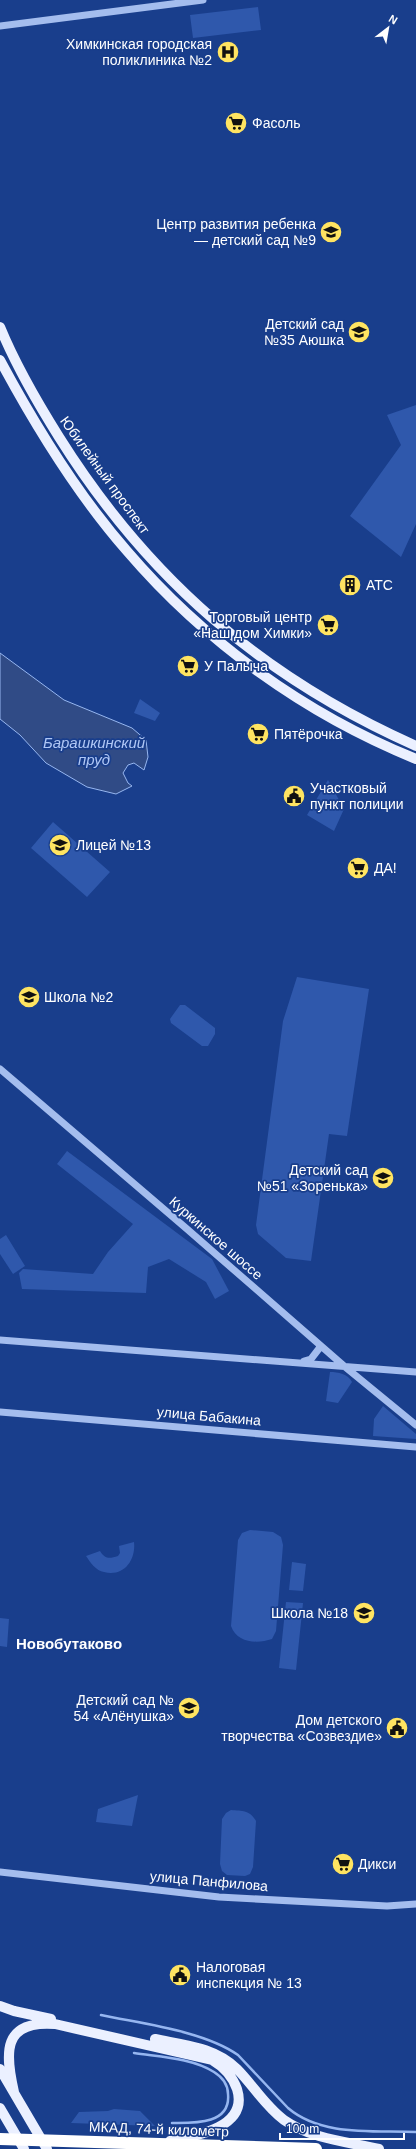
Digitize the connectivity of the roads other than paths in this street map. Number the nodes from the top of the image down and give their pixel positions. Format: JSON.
{"nodes":[{"id":1,"x":203,"y":0,"type":"edge"},
{"id":2,"x":0,"y":26,"type":"edge"},
{"id":3,"x":0,"y":327,"type":"edge"},
{"id":4,"x":0,"y":360,"type":"edge"},
{"id":5,"x":17,"y":365,"type":"junction"},
{"id":6,"x":3,"y":371,"type":"edge"},
{"id":7,"x":416,"y":746,"type":"edge"},
{"id":8,"x":416,"y":759,"type":"edge"},
{"id":9,"x":0,"y":1069,"type":"edge"},
{"id":10,"x":0,"y":1340,"type":"edge"},
{"id":11,"x":321,"y":1346,"type":"junction"},
{"id":12,"x":300,"y":1363,"type":"junction"},
{"id":13,"x":344,"y":1366,"type":"junction"},
{"id":14,"x":416,"y":1372,"type":"edge"},
{"id":15,"x":0,"y":1412,"type":"edge"},
{"id":16,"x":416,"y":1425,"type":"edge"},
{"id":17,"x":416,"y":1447,"type":"edge"},
{"id":18,"x":0,"y":1872,"type":"edge"},
{"id":19,"x":416,"y":1904,"type":"edge"},
{"id":20,"x":0,"y":2006,"type":"edge"},
{"id":21,"x":0,"y":2069,"type":"edge"},
{"id":22,"x":14,"y":2092,"type":"junction"},
{"id":23,"x":0,"y":2108,"type":"edge"},
{"id":24,"x":0,"y":2139,"type":"edge"},
{"id":25,"x":154,"y":2144,"type":"junction"},
{"id":26,"x":24,"y":2149,"type":"edge"},
{"id":27,"x":47,"y":2149,"type":"edge"},
{"id":28,"x":316,"y":2149,"type":"edge"},
{"id":29,"x":379,"y":2149,"type":"edge"}],
"edges":[{"from":1,"to":2,"type":"street"},
{"from":3,"to":5,"type":"main road","name":"Юбилейный проспект"},
{"from":4,"to":6,"type":"main road","name":"Юбилейный проспект"},
{"from":5,"to":6,"type":"street"},
{"from":5,"to":7,"type":"main road","name":"Юбилейный проспект"},
{"from":6,"to":8,"type":"main road","name":"Юбилейный проспект"},
{"from":9,"to":11,"type":"street","name":"Куркинское шоссе"},
{"from":10,"to":12,"type":"street"},
{"from":11,"to":12,"type":"street"},
{"from":11,"to":13,"type":"street","name":"Куркинское шоссе"},
{"from":12,"to":13,"type":"street"},
{"from":13,"to":14,"type":"street"},
{"from":13,"to":16,"type":"street","name":"Куркинское шоссе"},
{"from":15,"to":17,"type":"street","name":"улица Бабакина"},
{"from":18,"to":19,"type":"street","name":"улица Панфилова"},
{"from":20,"to":29,"type":"main road"},
{"from":21,"to":22,"type":"main road"},
{"from":22,"to":25,"type":"main road"},
{"from":22,"to":27,"type":"main road"},
{"from":23,"to":26,"type":"main road"},
{"from":24,"to":25,"type":"highway","name":"МКАД, 74-й километр"},
{"from":25,"to":28,"type":"highway","name":"МКАД, 74-й километр"}]}
